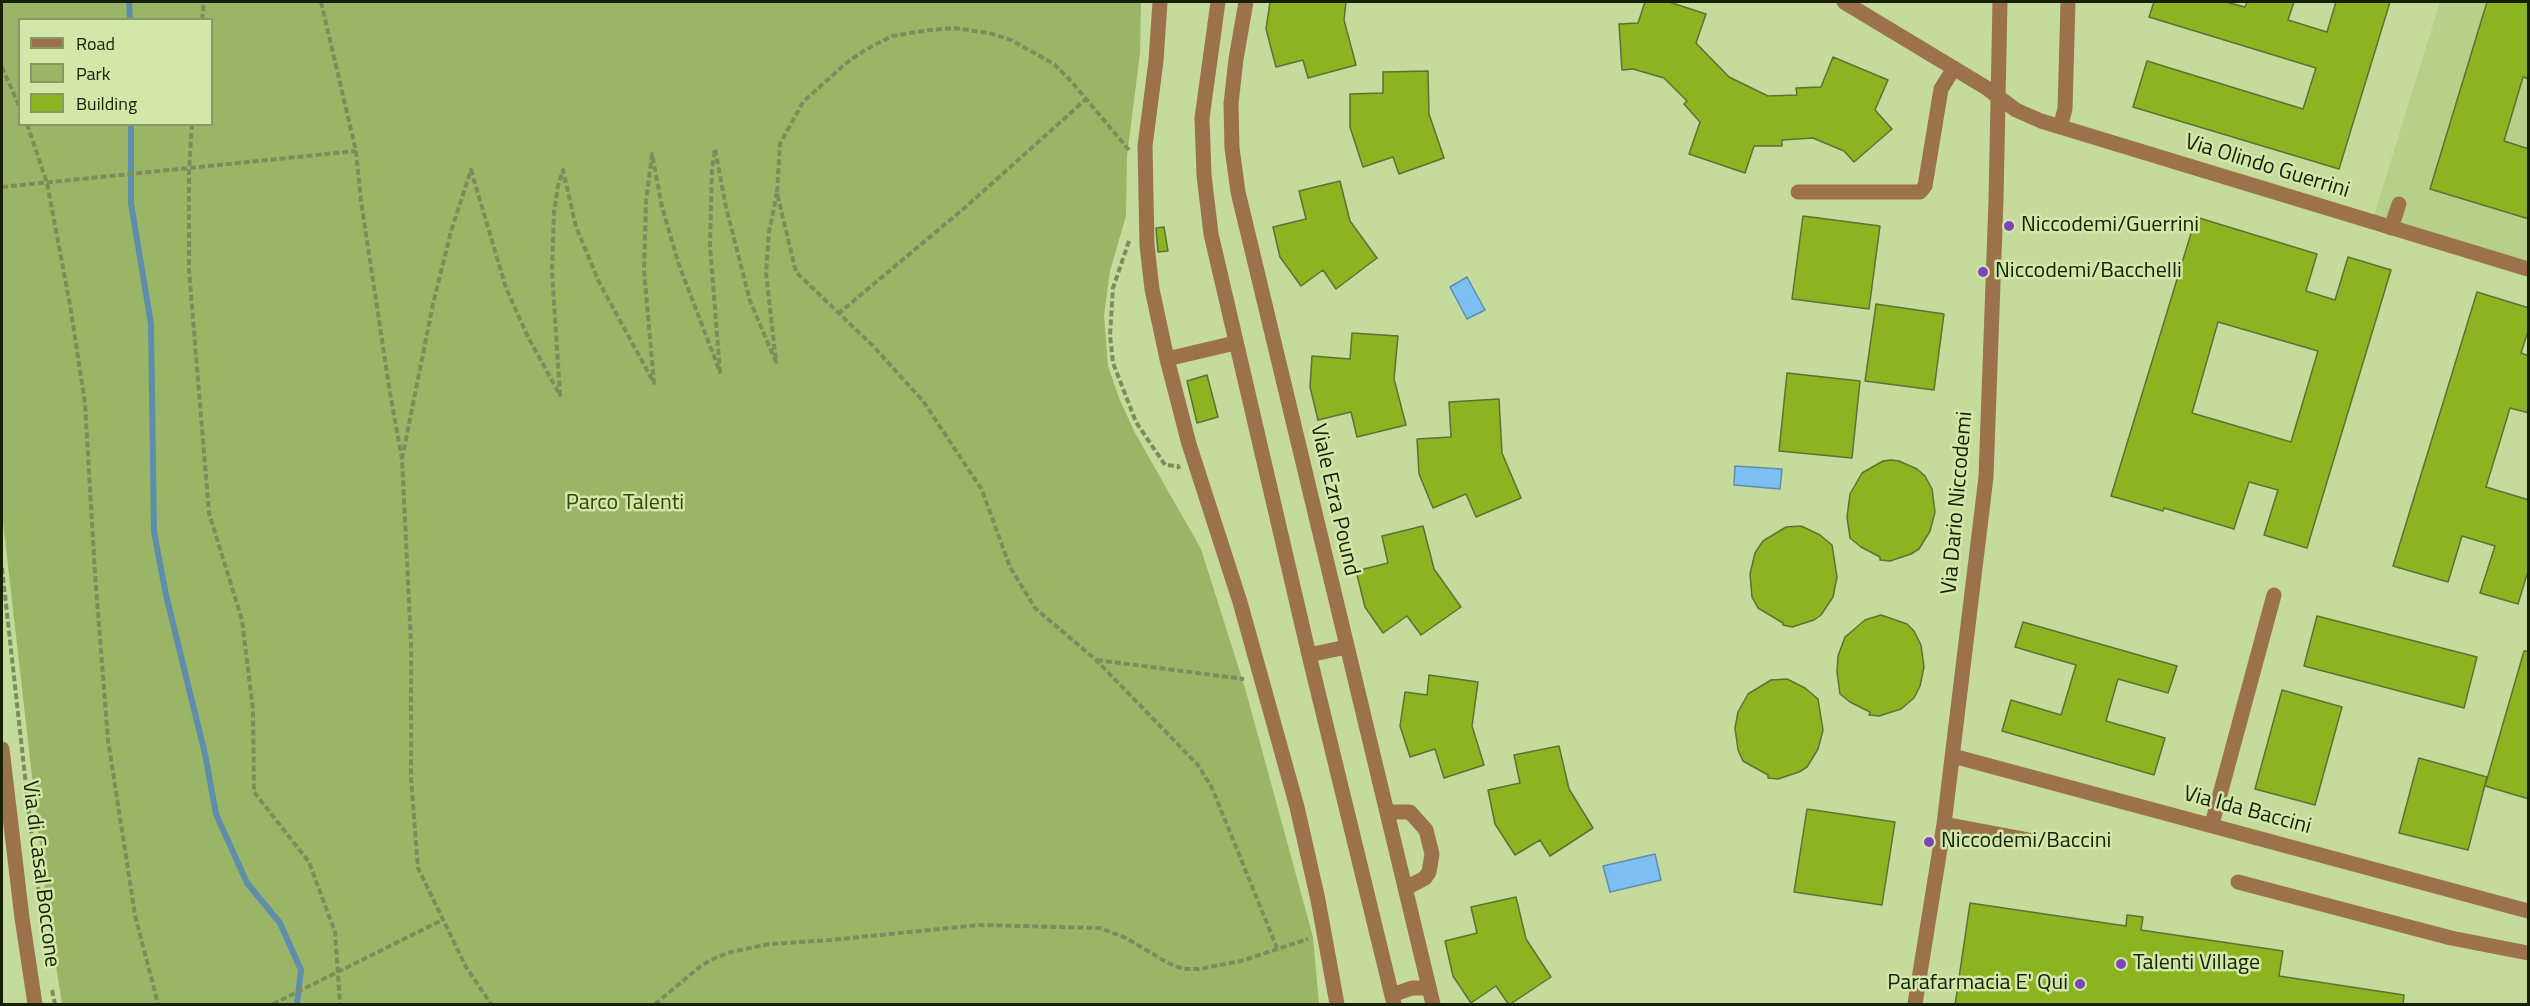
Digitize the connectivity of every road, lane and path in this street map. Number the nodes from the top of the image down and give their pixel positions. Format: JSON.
{"nodes":[{"id":1,"x":204,"y":2,"type":"edge"},
{"id":2,"x":321,"y":2,"type":"edge"},
{"id":3,"x":1160,"y":2,"type":"edge"},
{"id":4,"x":1218,"y":2,"type":"edge"},
{"id":5,"x":1246,"y":2,"type":"edge"},
{"id":6,"x":1844,"y":2,"type":"edge"},
{"id":7,"x":2000,"y":2,"type":"edge"},
{"id":8,"x":2068,"y":2,"type":"edge"},
{"id":9,"x":202,"y":18,"type":"edge"},
{"id":10,"x":2,"y":67,"type":"edge"},
{"id":11,"x":1954,"y":68,"type":"junction"},
{"id":12,"x":1998,"y":96,"type":"junction"},
{"id":13,"x":1086,"y":99,"type":"junction"},
{"id":14,"x":18,"y":103,"type":"edge"},
{"id":15,"x":28,"y":126,"type":"edge"},
{"id":16,"x":192,"y":126,"type":"edge"},
{"id":17,"x":2060,"y":127,"type":"junction"},
{"id":18,"x":356,"y":152,"type":"junction"},
{"id":19,"x":1132,"y":154,"type":"dead end"},
{"id":20,"x":189,"y":170,"type":"junction"},
{"id":21,"x":47,"y":183,"type":"junction"},
{"id":22,"x":2,"y":187,"type":"edge"},
{"id":23,"x":1798,"y":192,"type":"dead end"},
{"id":24,"x":777,"y":193,"type":"junction"},
{"id":25,"x":2399,"y":204,"type":"dead end"},
{"id":26,"x":2391,"y":228,"type":"junction"},
{"id":27,"x":2529,"y":269,"type":"edge"},
{"id":28,"x":838,"y":314,"type":"junction"},
{"id":29,"x":1235,"y":343,"type":"junction"},
{"id":30,"x":1167,"y":359,"type":"junction"},
{"id":31,"x":402,"y":459,"type":"junction"},
{"id":32,"x":2,"y":568,"type":"edge"},
{"id":33,"x":2274,"y":595,"type":"dead end"},
{"id":34,"x":1346,"y":647,"type":"junction"},
{"id":35,"x":1309,"y":655,"type":"junction"},
{"id":36,"x":1096,"y":660,"type":"junction"},
{"id":37,"x":1248,"y":680,"type":"dead end"},
{"id":38,"x":2,"y":749,"type":"edge"},
{"id":39,"x":1953,"y":756,"type":"junction"},
{"id":40,"x":1387,"y":812,"type":"junction"},
{"id":41,"x":1944,"y":824,"type":"junction"},
{"id":42,"x":2212,"y":825,"type":"junction"},
{"id":43,"x":2029,"y":840,"type":"dead end"},
{"id":44,"x":2238,"y":882,"type":"dead end"},
{"id":45,"x":1406,"y":888,"type":"junction"},
{"id":46,"x":2529,"y":911,"type":"edge"},
{"id":47,"x":442,"y":920,"type":"junction"},
{"id":48,"x":1313,"y":937,"type":"dead end"},
{"id":49,"x":46,"y":948,"type":"dead end"},
{"id":50,"x":1277,"y":948,"type":"junction"},
{"id":51,"x":2529,"y":953,"type":"edge"},
{"id":52,"x":337,"y":972,"type":"junction"},
{"id":53,"x":50,"y":981,"type":"dead end"},
{"id":54,"x":1430,"y":988,"type":"junction"},
{"id":55,"x":1393,"y":1000,"type":"edge"},
{"id":56,"x":35,"y":1005,"type":"edge"},
{"id":57,"x":55,"y":1005,"type":"edge"},
{"id":58,"x":158,"y":1005,"type":"edge"},
{"id":59,"x":273,"y":1005,"type":"edge"},
{"id":60,"x":340,"y":1005,"type":"edge"},
{"id":61,"x":491,"y":1005,"type":"edge"},
{"id":62,"x":656,"y":1005,"type":"edge"},
{"id":63,"x":1337,"y":1005,"type":"edge"},
{"id":64,"x":1433,"y":1005,"type":"edge"},
{"id":65,"x":1915,"y":1005,"type":"edge"}],
"edges":[{"from":1,"to":9,"type":"path"},
{"from":2,"to":18,"type":"path"},
{"from":3,"to":30,"type":"street"},
{"from":4,"to":29,"type":"street"},
{"from":5,"to":34,"type":"street","name":"Viale Ezra Pound"},
{"from":6,"to":11,"type":"street","name":"Via Olindo Guerrini"},
{"from":7,"to":12,"type":"street","name":"Via Dario Niccodemi"},
{"from":8,"to":17,"type":"street"},
{"from":10,"to":14,"type":"path"},
{"from":11,"to":12,"type":"street","name":"Via Olindo Guerrini"},
{"from":11,"to":23,"type":"street"},
{"from":12,"to":17,"type":"street","name":"Via Olindo Guerrini"},
{"from":12,"to":39,"type":"street","name":"Via Dario Niccodemi"},
{"from":13,"to":19,"type":"path"},
{"from":13,"to":24,"type":"path"},
{"from":13,"to":28,"type":"path"},
{"from":15,"to":21,"type":"path"},
{"from":16,"to":20,"type":"path"},
{"from":17,"to":26,"type":"street","name":"Via Olindo Guerrini"},
{"from":18,"to":20,"type":"path"},
{"from":18,"to":31,"type":"path"},
{"from":20,"to":21,"type":"path"},
{"from":20,"to":52,"type":"path"},
{"from":21,"to":22,"type":"path"},
{"from":21,"to":58,"type":"path"},
{"from":24,"to":28,"type":"path"},
{"from":24,"to":31,"type":"path"},
{"from":25,"to":26,"type":"street"},
{"from":26,"to":27,"type":"street","name":"Via Olindo Guerrini"},
{"from":28,"to":36,"type":"path"},
{"from":29,"to":30,"type":"street"},
{"from":29,"to":35,"type":"street"},
{"from":30,"to":63,"type":"street"},
{"from":31,"to":47,"type":"path"},
{"from":32,"to":49,"type":"path"},
{"from":33,"to":42,"type":"street"},
{"from":34,"to":35,"type":"street"},
{"from":34,"to":40,"type":"street","name":"Viale Ezra Pound"},
{"from":35,"to":55,"type":"street"},
{"from":36,"to":37,"type":"path"},
{"from":36,"to":50,"type":"path"},
{"from":38,"to":56,"type":"street","name":"Via di Casal Boccone"},
{"from":39,"to":41,"type":"street","name":"Via Dario Niccodemi"},
{"from":39,"to":42,"type":"street","name":"Via Ida Baccini"},
{"from":40,"to":45,"type":"street","name":"Viale Ezra Pound"},
{"from":40,"to":45,"type":"street"},
{"from":41,"to":43,"type":"street"},
{"from":41,"to":65,"type":"street","name":"Via Dario Niccodemi"},
{"from":42,"to":46,"type":"street","name":"Via Ida Baccini"},
{"from":44,"to":51,"type":"street"},
{"from":45,"to":54,"type":"street","name":"Viale Ezra Pound"},
{"from":47,"to":52,"type":"path"},
{"from":47,"to":61,"type":"path"},
{"from":48,"to":50,"type":"path"},
{"from":50,"to":62,"type":"path"},
{"from":52,"to":59,"type":"path"},
{"from":52,"to":60,"type":"path"},
{"from":53,"to":57,"type":"path"},
{"from":54,"to":55,"type":"street"},
{"from":54,"to":64,"type":"street","name":"Viale Ezra Pound"}]}
